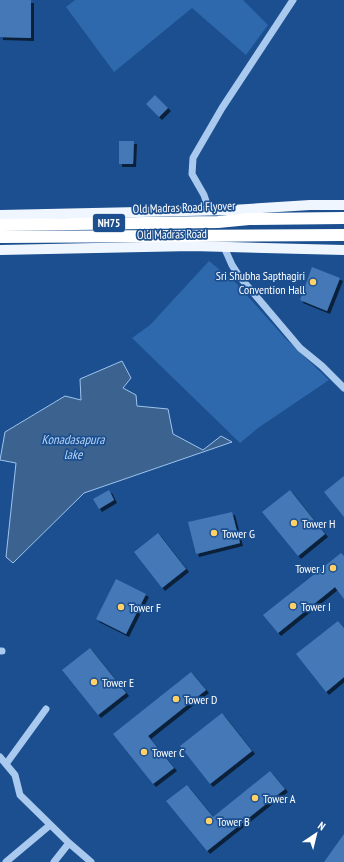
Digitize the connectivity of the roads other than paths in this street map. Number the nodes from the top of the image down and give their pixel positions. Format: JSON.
{"nodes":[{"id":1,"x":293,"y":0,"type":"edge"},
{"id":2,"x":344,"y":206,"type":"edge"},
{"id":3,"x":209,"y":210,"type":"junction"},
{"id":4,"x":0,"y":215,"type":"edge"},
{"id":5,"x":344,"y":218,"type":"edge"},
{"id":6,"x":0,"y":225,"type":"edge"},
{"id":7,"x":344,"y":235,"type":"edge"},
{"id":8,"x":0,"y":237,"type":"edge"},
{"id":9,"x":224,"y":247,"type":"junction"},
{"id":10,"x":0,"y":250,"type":"edge"},
{"id":11,"x":344,"y":250,"type":"edge"},
{"id":12,"x":344,"y":388,"type":"edge"},
{"id":13,"x":46,"y":709,"type":"dead end"},
{"id":14,"x":0,"y":757,"type":"edge"},
{"id":15,"x":6,"y":764,"type":"junction"},
{"id":16,"x":50,"y":825,"type":"junction"},
{"id":17,"x":69,"y":844,"type":"junction"},
{"id":18,"x":6,"y":862,"type":"edge"},
{"id":19,"x":54,"y":862,"type":"edge"},
{"id":20,"x":91,"y":862,"type":"edge"}],
"edges":[{"from":1,"to":3,"type":"street"},
{"from":2,"to":3,"type":"main road"},
{"from":3,"to":4,"type":"main road"},
{"from":5,"to":6,"type":"highway","name":"Old Madras Road Flyover","number":"NH75"},
{"from":7,"to":8,"type":"highway","number":"NH75"},
{"from":9,"to":10,"type":"main road","name":"Old Madras Road"},
{"from":9,"to":11,"type":"main road","name":"Old Madras Road"},
{"from":9,"to":12,"type":"street"},
{"from":13,"to":15,"type":"street"},
{"from":14,"to":15,"type":"street"},
{"from":15,"to":16,"type":"street"},
{"from":16,"to":17,"type":"street"},
{"from":16,"to":18,"type":"street"},
{"from":17,"to":19,"type":"street"},
{"from":17,"to":20,"type":"street"}]}
